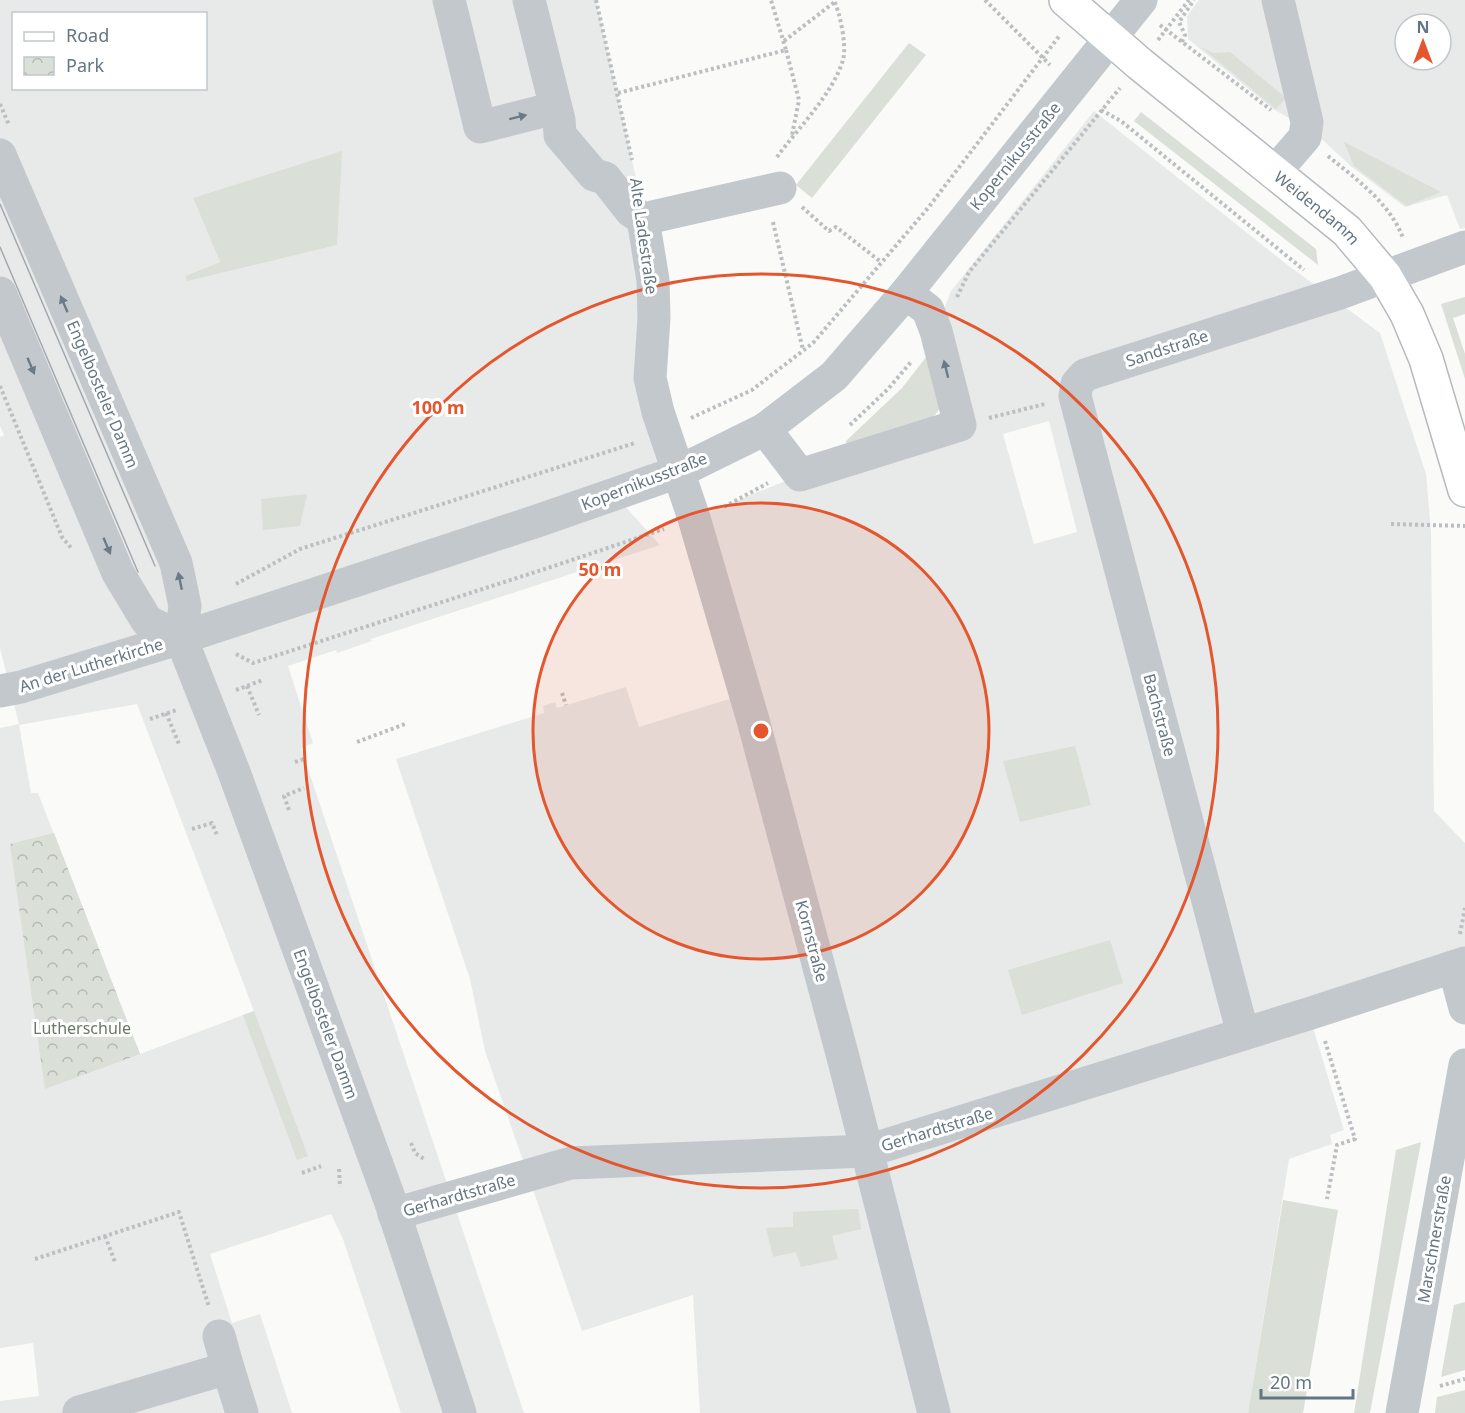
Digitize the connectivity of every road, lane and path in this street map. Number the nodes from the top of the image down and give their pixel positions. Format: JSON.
{"nodes":[{"id":1,"x":449,"y":0,"type":"edge"},
{"id":2,"x":529,"y":0,"type":"edge"},
{"id":3,"x":596,"y":0,"type":"edge"},
{"id":4,"x":771,"y":0,"type":"edge"},
{"id":5,"x":836,"y":0,"type":"edge"},
{"id":6,"x":985,"y":0,"type":"edge"},
{"id":7,"x":1066,"y":0,"type":"edge"},
{"id":8,"x":1141,"y":0,"type":"edge"},
{"id":9,"x":1189,"y":0,"type":"edge"},
{"id":10,"x":1194,"y":0,"type":"edge"},
{"id":11,"x":1278,"y":0,"type":"edge"},
{"id":12,"x":1110,"y":39,"type":"junction"},
{"id":13,"x":784,"y":41,"type":"junction"},
{"id":14,"x":1182,"y":42,"type":"dead end"},
{"id":15,"x":786,"y":50,"type":"junction"},
{"id":16,"x":1041,"y":57,"type":"junction"},
{"id":17,"x":1140,"y":64,"type":"junction"},
{"id":18,"x":1072,"y":86,"type":"junction"},
{"id":19,"x":618,"y":93,"type":"junction"},
{"id":20,"x":1102,"y":111,"type":"junction"},
{"id":21,"x":557,"y":114,"type":"junction"},
{"id":22,"x":0,"y":155,"type":"edge"},
{"id":23,"x":620,"y":173,"type":"junction"},
{"id":24,"x":1274,"y":173,"type":"junction"},
{"id":25,"x":772,"y":189,"type":"junction"},
{"id":26,"x":643,"y":219,"type":"junction"},
{"id":27,"x":1465,"y":247,"type":"edge"},
{"id":28,"x":882,"y":262,"type":"junction"},
{"id":29,"x":1311,"y":276,"type":"dead end"},
{"id":30,"x":1386,"y":276,"type":"junction"},
{"id":31,"x":0,"y":293,"type":"edge"},
{"id":32,"x":906,"y":293,"type":"junction"},
{"id":33,"x":936,"y":331,"type":"junction"},
{"id":34,"x":803,"y":350,"type":"junction"},
{"id":35,"x":0,"y":386,"type":"edge"},
{"id":36,"x":1075,"y":396,"type":"junction"},
{"id":37,"x":960,"y":425,"type":"junction"},
{"id":38,"x":848,"y":426,"type":"dead end"},
{"id":39,"x":765,"y":429,"type":"junction"},
{"id":40,"x":663,"y":431,"type":"junction"},
{"id":41,"x":794,"y":468,"type":"junction"},
{"id":42,"x":678,"y":472,"type":"junction"},
{"id":43,"x":1465,"y":490,"type":"edge"},
{"id":44,"x":694,"y":518,"type":"junction"},
{"id":45,"x":1391,"y":524,"type":"dead end"},
{"id":46,"x":1465,"y":526,"type":"edge"},
{"id":47,"x":62,"y":537,"type":"dead end"},
{"id":48,"x":228,"y":588,"type":"dead end"},
{"id":49,"x":181,"y":638,"type":"junction"},
{"id":50,"x":253,"y":663,"type":"dead end"},
{"id":51,"x":263,"y":680,"type":"dead end"},
{"id":52,"x":247,"y":686,"type":"junction"},
{"id":53,"x":0,"y":691,"type":"edge"},
{"id":54,"x":230,"y":692,"type":"dead end"},
{"id":55,"x":562,"y":693,"type":"dead end"},
{"id":56,"x":566,"y":705,"type":"dead end"},
{"id":57,"x":185,"y":707,"type":"dead end"},
{"id":58,"x":166,"y":713,"type":"junction"},
{"id":59,"x":259,"y":715,"type":"dead end"},
{"id":60,"x":150,"y":718,"type":"dead end"},
{"id":61,"x":405,"y":724,"type":"dead end"},
{"id":62,"x":357,"y":742,"type":"dead end"},
{"id":63,"x":178,"y":744,"type":"dead end"},
{"id":64,"x":304,"y":759,"type":"dead end"},
{"id":65,"x":295,"y":762,"type":"dead end"},
{"id":66,"x":304,"y":788,"type":"dead end"},
{"id":67,"x":289,"y":810,"type":"dead end"},
{"id":68,"x":192,"y":829,"type":"dead end"},
{"id":69,"x":217,"y":835,"type":"dead end"},
{"id":70,"x":1460,"y":965,"type":"edge"},
{"id":71,"x":1465,"y":1008,"type":"edge"},
{"id":72,"x":1243,"y":1034,"type":"junction"},
{"id":73,"x":1325,"y":1042,"type":"dead end"},
{"id":74,"x":1465,"y":1065,"type":"edge"},
{"id":75,"x":411,"y":1143,"type":"dead end"},
{"id":76,"x":867,"y":1151,"type":"junction"},
{"id":77,"x":423,"y":1159,"type":"dead end"},
{"id":78,"x":321,"y":1166,"type":"dead end"},
{"id":79,"x":339,"y":1169,"type":"dead end"},
{"id":80,"x":302,"y":1173,"type":"dead end"},
{"id":81,"x":340,"y":1186,"type":"dead end"},
{"id":82,"x":1327,"y":1199,"type":"dead end"},
{"id":83,"x":394,"y":1214,"type":"junction"},
{"id":84,"x":105,"y":1236,"type":"junction"},
{"id":85,"x":35,"y":1259,"type":"dead end"},
{"id":86,"x":115,"y":1262,"type":"dead end"},
{"id":87,"x":219,"y":1336,"type":"joint"},
{"id":88,"x":228,"y":1368,"type":"junction"},
{"id":89,"x":1465,"y":1379,"type":"edge"},
{"id":90,"x":1439,"y":1386,"type":"dead end"},
{"id":91,"x":79,"y":1412,"type":"edge"},
{"id":92,"x":242,"y":1413,"type":"edge"},
{"id":93,"x":460,"y":1413,"type":"edge"},
{"id":94,"x":934,"y":1413,"type":"edge"},
{"id":95,"x":1402,"y":1413,"type":"edge"}],
"edges":[{"from":1,"to":21,"type":"street","one_way":true},
{"from":2,"to":21,"type":"street"},
{"from":3,"to":19,"type":"path","name":"Alte Ladestraße"},
{"from":4,"to":13,"type":"path"},
{"from":5,"to":13,"type":"path"},
{"from":5,"to":15,"type":"path"},
{"from":6,"to":16,"type":"path"},
{"from":7,"to":12,"type":"main road","name":"Weidendamm"},
{"from":8,"to":12,"type":"street","name":"Kopernikusstraße"},
{"from":9,"to":17,"type":"path"},
{"from":10,"to":14,"type":"path"},
{"from":11,"to":24,"type":"street"},
{"from":12,"to":17,"type":"main road","name":"Weidendamm"},
{"from":12,"to":18,"type":"street","name":"Kopernikusstraße"},
{"from":13,"to":15,"type":"path"},
{"from":15,"to":19,"type":"path"},
{"from":16,"to":18,"type":"path"},
{"from":16,"to":28,"type":"path"},
{"from":17,"to":20,"type":"path"},
{"from":17,"to":24,"type":"main road","name":"Weidendamm"},
{"from":18,"to":20,"type":"path"},
{"from":18,"to":32,"type":"street","name":"Kopernikusstraße"},
{"from":19,"to":23,"type":"path","name":"Alte Ladestraße"},
{"from":20,"to":29,"type":"path"},
{"from":20,"to":33,"type":"path"},
{"from":21,"to":23,"type":"street"},
{"from":49,"to":22,"type":"street","name":"Engelbosteler Damm","one_way":true},
{"from":23,"to":26,"type":"street"},
{"from":24,"to":30,"type":"main road","name":"Weidendamm"},
{"from":25,"to":26,"type":"street"},
{"from":25,"to":28,"type":"path"},
{"from":25,"to":34,"type":"path"},
{"from":26,"to":40,"type":"street","name":"Alte Ladestraße"},
{"from":27,"to":30,"type":"street","name":"Sandstraße"},
{"from":28,"to":34,"type":"path"},
{"from":30,"to":36,"type":"street","name":"Sandstraße"},
{"from":30,"to":43,"type":"main road","name":"Weidendamm"},
{"from":31,"to":49,"type":"street","one_way":true},
{"from":32,"to":33,"type":"street"},
{"from":32,"to":39,"type":"street","name":"Kopernikusstraße"},
{"from":37,"to":33,"type":"street","one_way":true},
{"from":33,"to":38,"type":"path"},
{"from":34,"to":40,"type":"path"},
{"from":35,"to":47,"type":"path"},
{"from":36,"to":37,"type":"path"},
{"from":36,"to":72,"type":"street","name":"Bachstraße"},
{"from":37,"to":41,"type":"street"},
{"from":39,"to":41,"type":"street"},
{"from":39,"to":42,"type":"street","name":"Kopernikusstraße"},
{"from":40,"to":42,"type":"street","name":"Alte Ladestraße"},
{"from":40,"to":48,"type":"path"},
{"from":41,"to":44,"type":"path"},
{"from":42,"to":44,"type":"street","name":"Kornstraße"},
{"from":42,"to":49,"type":"street","name":"Kopernikusstraße"},
{"from":44,"to":50,"type":"path"},
{"from":44,"to":76,"type":"street","name":"Kornstraße"},
{"from":45,"to":46,"type":"path"},
{"from":49,"to":53,"type":"street","name":"An der Lutherkirche"},
{"from":49,"to":83,"type":"street","name":"Engelbosteler Damm"},
{"from":51,"to":52,"type":"path"},
{"from":52,"to":54,"type":"path"},
{"from":52,"to":59,"type":"path"},
{"from":55,"to":56,"type":"path"},
{"from":57,"to":58,"type":"path"},
{"from":58,"to":60,"type":"path"},
{"from":58,"to":63,"type":"path"},
{"from":61,"to":62,"type":"path"},
{"from":64,"to":65,"type":"path"},
{"from":66,"to":67,"type":"path"},
{"from":68,"to":69,"type":"path"},
{"from":70,"to":71,"type":"street"},
{"from":70,"to":72,"type":"street","name":"Gerhardtstraße"},
{"from":72,"to":76,"type":"street","name":"Gerhardtstraße"},
{"from":73,"to":82,"type":"path"},
{"from":74,"to":95,"type":"street","name":"Marschnerstraße"},
{"from":75,"to":77,"type":"path"},
{"from":76,"to":83,"type":"street","name":"Gerhardtstraße"},
{"from":76,"to":94,"type":"street","name":"Kornstraße"},
{"from":78,"to":80,"type":"path"},
{"from":79,"to":81,"type":"path"},
{"from":83,"to":93,"type":"street","name":"Engelbosteler Damm"},
{"from":84,"to":85,"type":"path"},
{"from":84,"to":86,"type":"path"},
{"from":84,"to":87,"type":"path"},
{"from":87,"to":88,"type":"street"},
{"from":88,"to":91,"type":"street"},
{"from":88,"to":92,"type":"street"},
{"from":89,"to":90,"type":"path"}]}
